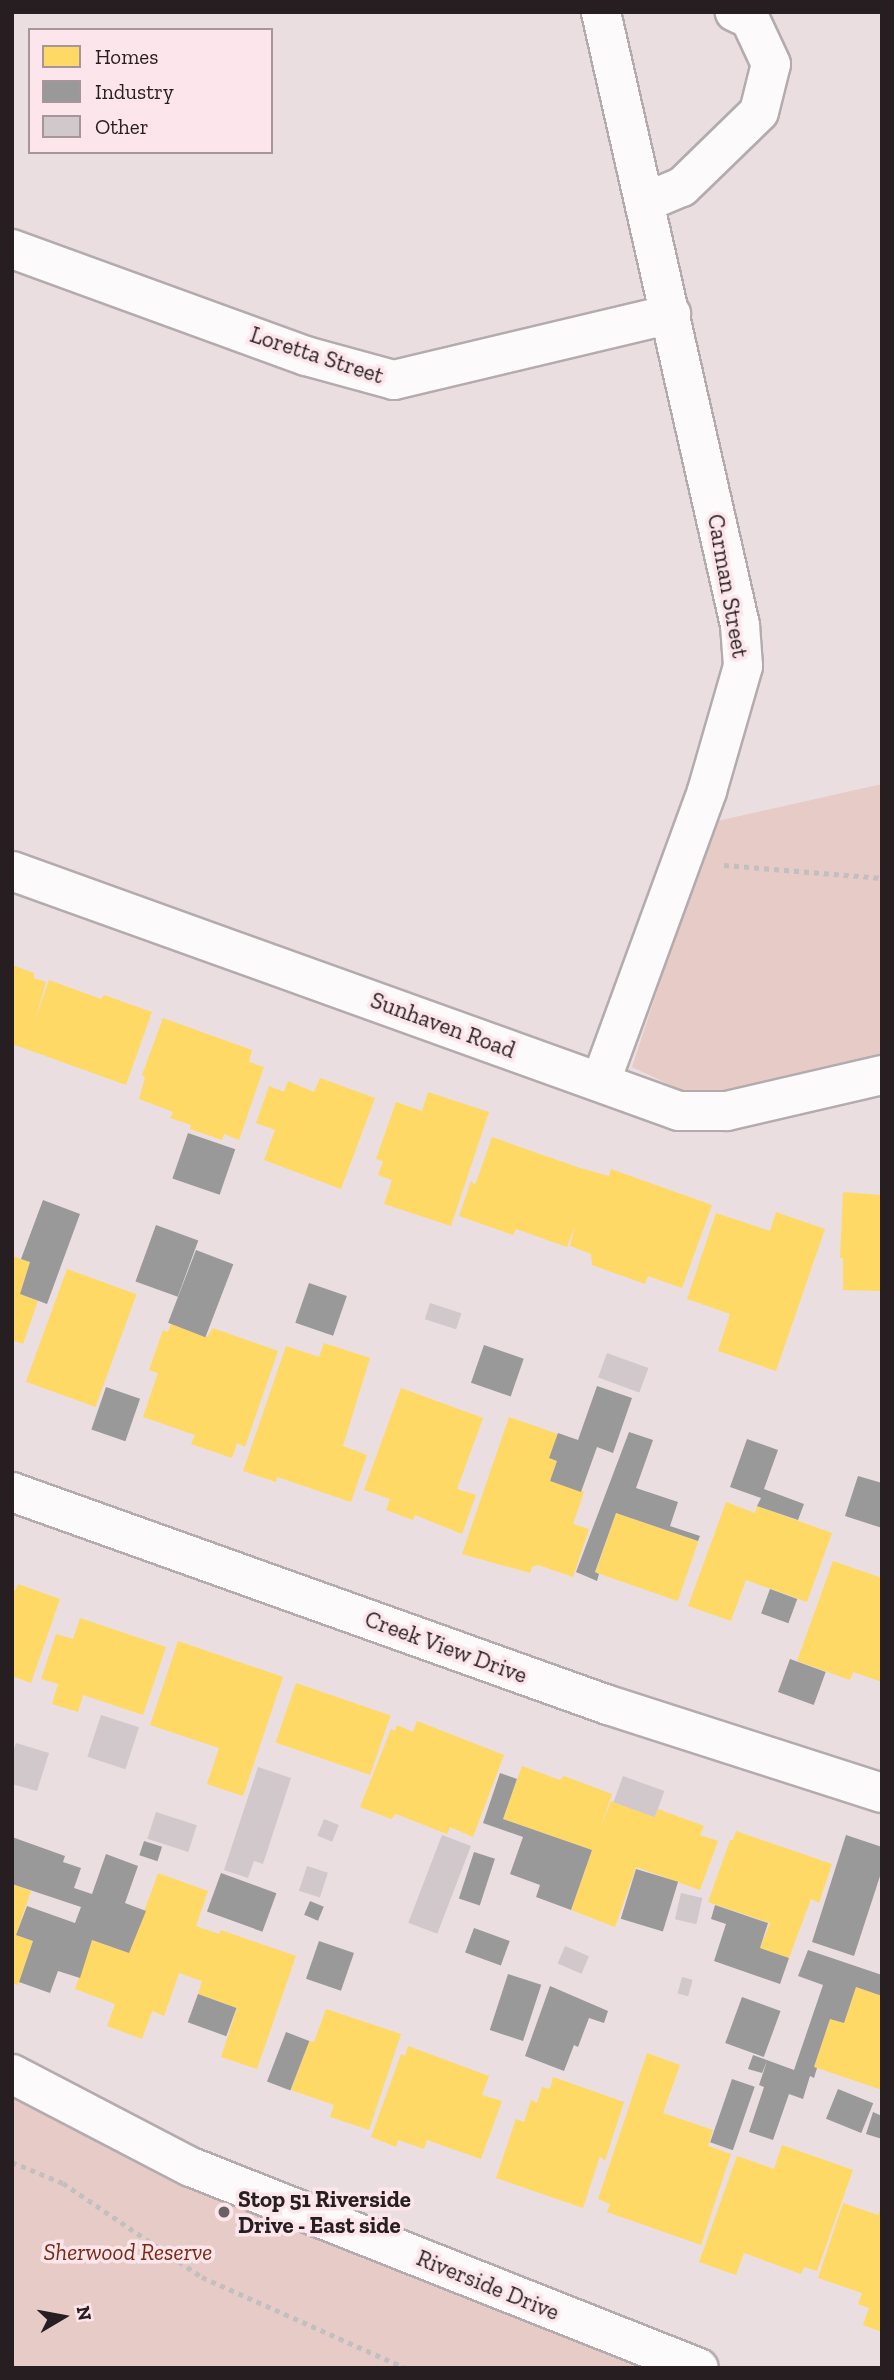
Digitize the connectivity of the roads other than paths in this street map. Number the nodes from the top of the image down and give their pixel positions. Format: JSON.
{"nodes":[{"id":1,"x":601,"y":12,"type":"edge"},
{"id":2,"x":735,"y":12,"type":"edge"},
{"id":3,"x":646,"y":202,"type":"junction"},
{"id":4,"x":12,"y":248,"type":"edge"},
{"id":5,"x":671,"y":314,"type":"junction"},
{"id":6,"x":12,"y":871,"type":"edge"},
{"id":7,"x":882,"y":1075,"type":"edge"},
{"id":8,"x":601,"y":1081,"type":"junction"},
{"id":9,"x":12,"y":1492,"type":"edge"},
{"id":10,"x":882,"y":1793,"type":"edge"},
{"id":11,"x":12,"y":2074,"type":"edge"},
{"id":12,"x":699,"y":2368,"type":"edge"}],
"edges":[{"from":1,"to":3,"type":"street","name":"Carman Street"},
{"from":2,"to":3,"type":"street"},
{"from":3,"to":5,"type":"street","name":"Carman Street"},
{"from":4,"to":5,"type":"street","name":"Loretta Street"},
{"from":5,"to":8,"type":"street","name":"Carman Street"},
{"from":6,"to":8,"type":"street","name":"Sunhaven Road"},
{"from":7,"to":8,"type":"street","name":"Sunhaven Road"},
{"from":9,"to":10,"type":"street","name":"Creek View Drive"},
{"from":11,"to":12,"type":"street","name":"Riverside Drive"}]}
